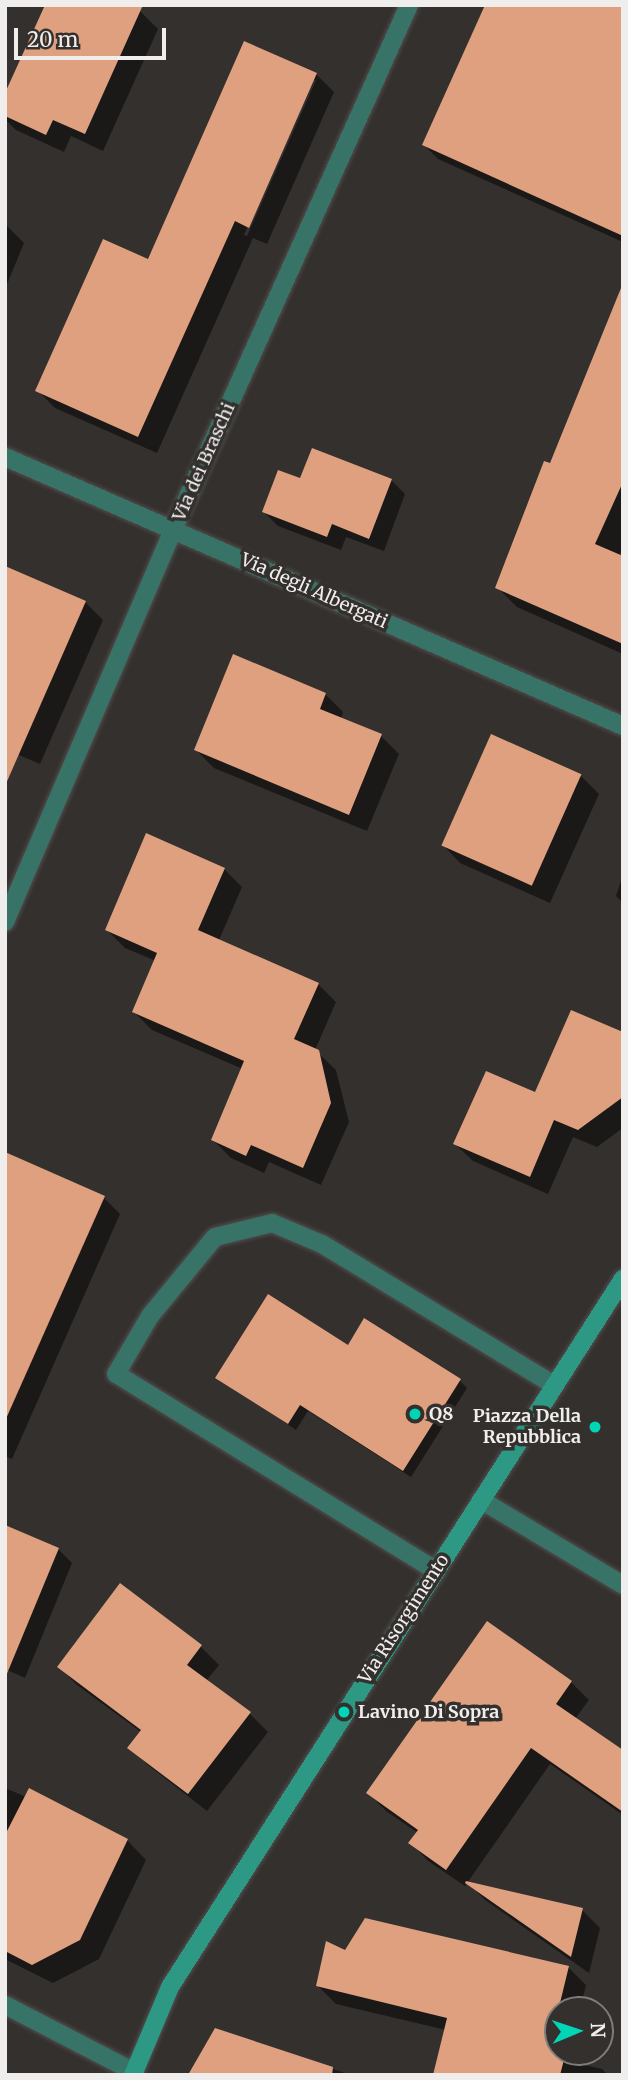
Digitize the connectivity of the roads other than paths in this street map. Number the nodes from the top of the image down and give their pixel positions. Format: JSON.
{"nodes":[{"id":1,"x":409,"y":5,"type":"edge"},
{"id":2,"x":5,"y":457,"type":"edge"},
{"id":3,"x":173,"y":530,"type":"junction"},
{"id":4,"x":623,"y":726,"type":"edge"},
{"id":5,"x":5,"y":922,"type":"edge"},
{"id":6,"x":623,"y":1279,"type":"edge"},
{"id":7,"x":554,"y":1385,"type":"junction"},
{"id":8,"x":481,"y":1500,"type":"junction"},
{"id":9,"x":435,"y":1570,"type":"junction"},
{"id":10,"x":623,"y":1584,"type":"edge"},
{"id":11,"x":5,"y":2004,"type":"edge"},
{"id":12,"x":134,"y":2073,"type":"edge"}],
"edges":[{"from":1,"to":3,"type":"street","name":"Via dei Braschi"},
{"from":2,"to":3,"type":"street","name":"Via degli Albergati"},
{"from":3,"to":4,"type":"street","name":"Via degli Albergati"},
{"from":3,"to":5,"type":"street","name":"Via dei Braschi"},
{"from":6,"to":7,"type":"main road","name":"Via Risorgimento"},
{"from":7,"to":8,"type":"main road","name":"Via Risorgimento"},
{"from":7,"to":9,"type":"street"},
{"from":8,"to":9,"type":"main road","name":"Via Risorgimento"},
{"from":8,"to":10,"type":"street"},
{"from":9,"to":12,"type":"main road","name":"Via Risorgimento"},
{"from":11,"to":12,"type":"street"}]}
